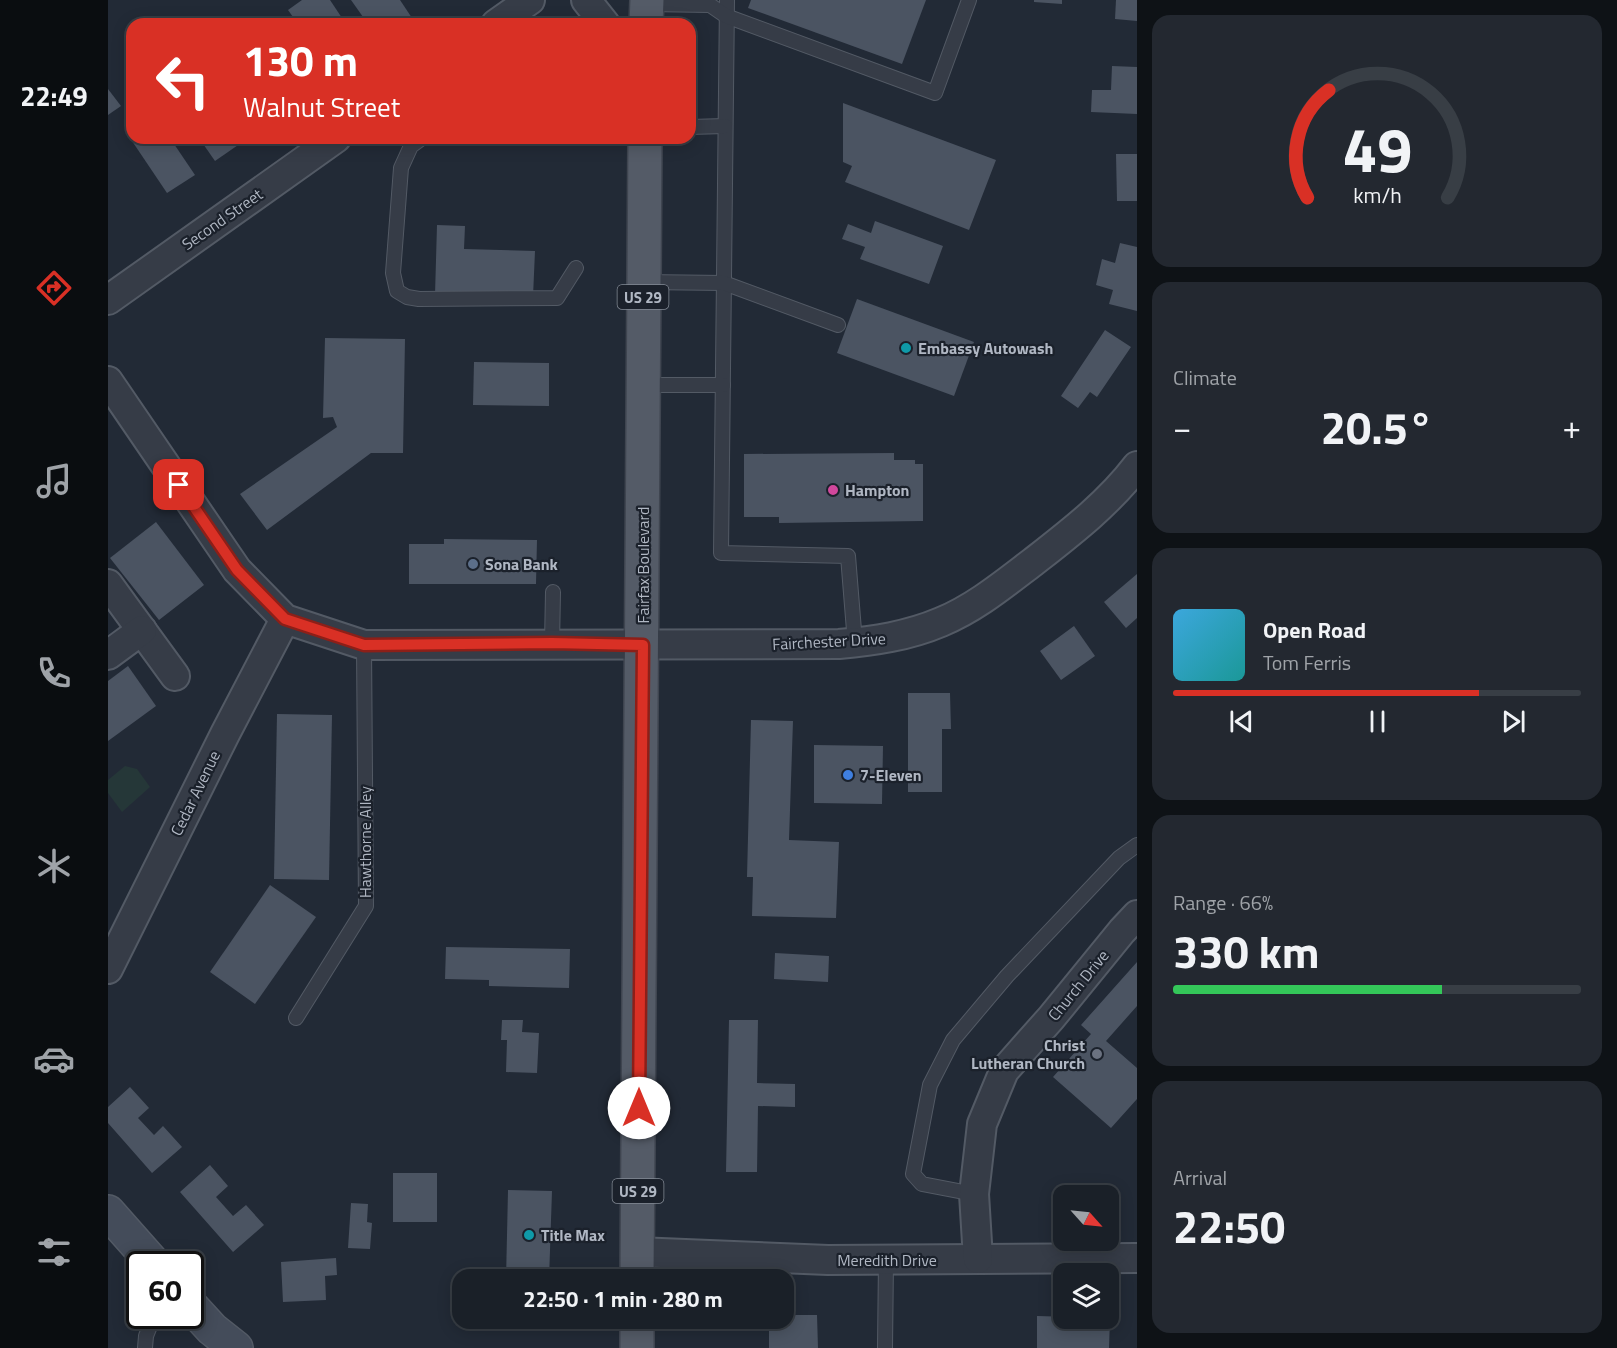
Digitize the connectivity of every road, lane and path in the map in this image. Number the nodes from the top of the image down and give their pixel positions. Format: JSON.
{"nodes":[{"id":1,"x":530,"y":0,"type":"edge"},
{"id":2,"x":586,"y":0,"type":"edge"},
{"id":3,"x":727,"y":0,"type":"edge"},
{"id":4,"x":969,"y":0,"type":"edge"},
{"id":5,"x":647,"y":9,"type":"edge"},
{"id":6,"x":726,"y":16,"type":"junction"},
{"id":7,"x":504,"y":18,"type":"edge"},
{"id":8,"x":600,"y":18,"type":"edge"},
{"id":9,"x":725,"y":126,"type":"junction"},
{"id":10,"x":696,"y":127,"type":"edge"},
{"id":11,"x":328,"y":144,"type":"edge"},
{"id":12,"x":414,"y":144,"type":"edge"},
{"id":13,"x":645,"y":144,"type":"edge"},
{"id":14,"x":576,"y":268,"type":"dead end"},
{"id":15,"x":643,"y":282,"type":"junction"},
{"id":16,"x":724,"y":283,"type":"junction"},
{"id":17,"x":108,"y":300,"type":"edge"},
{"id":18,"x":838,"y":325,"type":"dead end"},
{"id":19,"x":108,"y":381,"type":"edge"},
{"id":20,"x":643,"y":385,"type":"junction"},
{"id":21,"x":723,"y":385,"type":"junction"},
{"id":22,"x":1137,"y":466,"type":"edge"},
{"id":23,"x":108,"y":584,"type":"edge"},
{"id":24,"x":553,"y":592,"type":"dead end"},
{"id":25,"x":285,"y":619,"type":"junction"},
{"id":26,"x":142,"y":630,"type":"junction"},
{"id":27,"x":552,"y":643,"type":"junction"},
{"id":28,"x":855,"y":643,"type":"junction"},
{"id":29,"x":364,"y":645,"type":"junction"},
{"id":30,"x":643,"y":645,"type":"junction"},
{"id":31,"x":108,"y":655,"type":"edge"},
{"id":32,"x":175,"y":676,"type":"dead end"},
{"id":33,"x":1137,"y":845,"type":"edge"},
{"id":34,"x":1137,"y":915,"type":"edge"},
{"id":35,"x":108,"y":969,"type":"edge"},
{"id":36,"x":296,"y":1018,"type":"dead end"},
{"id":37,"x":974,"y":1194,"type":"junction"},
{"id":38,"x":108,"y":1212,"type":"edge"},
{"id":39,"x":142,"y":1251,"type":"edge"},
{"id":40,"x":1137,"y":1258,"type":"edge"},
{"id":41,"x":978,"y":1259,"type":"junction"},
{"id":42,"x":886,"y":1260,"type":"junction"},
{"id":43,"x":637,"y":1266,"type":"edge"},
{"id":44,"x":204,"y":1320,"type":"edge"},
{"id":45,"x":149,"y":1329,"type":"edge"},
{"id":46,"x":637,"y":1329,"type":"edge"},
{"id":47,"x":145,"y":1348,"type":"edge"},
{"id":48,"x":236,"y":1348,"type":"edge"},
{"id":49,"x":637,"y":1348,"type":"edge"},
{"id":50,"x":885,"y":1348,"type":"edge"}],
"edges":[{"from":1,"to":7,"type":"street"},
{"from":2,"to":8,"type":"street"},
{"from":3,"to":6,"type":"lane"},
{"from":4,"to":6,"type":"lane"},
{"from":5,"to":6,"type":"lane"},
{"from":6,"to":9,"type":"lane"},
{"from":9,"to":10,"type":"lane"},
{"from":9,"to":16,"type":"lane"},
{"from":11,"to":17,"type":"street","name":"Second Street"},
{"from":12,"to":14,"type":"lane"},
{"from":13,"to":15,"type":"main road","name":"Fairfax Boulevard","number":"US 29"},
{"from":15,"to":16,"type":"lane"},
{"from":15,"to":20,"type":"main road","name":"Fairfax Boulevard","number":"US 29"},
{"from":16,"to":18,"type":"lane"},
{"from":16,"to":21,"type":"lane"},
{"from":19,"to":25,"type":"street"},
{"from":20,"to":21,"type":"lane"},
{"from":20,"to":30,"type":"main road","name":"Fairfax Boulevard","number":"US 29"},
{"from":21,"to":28,"type":"lane"},
{"from":22,"to":28,"type":"street","name":"Fairchester Drive"},
{"from":23,"to":26,"type":"street"},
{"from":24,"to":27,"type":"lane"},
{"from":25,"to":29,"type":"street","name":"Fairchester Drive"},
{"from":25,"to":35,"type":"street","name":"Cedar Avenue"},
{"from":26,"to":31,"type":"street"},
{"from":26,"to":32,"type":"street"},
{"from":27,"to":29,"type":"street","name":"Fairchester Drive"},
{"from":27,"to":30,"type":"street","name":"Fairchester Drive"},
{"from":28,"to":30,"type":"street","name":"Fairchester Drive"},
{"from":29,"to":36,"type":"lane","name":"Hawthorne Alley"},
{"from":30,"to":43,"type":"main road","name":"Fairfax Boulevard","number":"US 29"},
{"from":33,"to":37,"type":"lane"},
{"from":34,"to":37,"type":"street","name":"Church Drive"},
{"from":37,"to":41,"type":"street","name":"Church Drive"},
{"from":38,"to":39,"type":"street"},
{"from":40,"to":41,"type":"street","name":"Meredith Drive"},
{"from":41,"to":42,"type":"street","name":"Meredith Drive"},
{"from":42,"to":43,"type":"street","name":"Meredith Drive"},
{"from":42,"to":50,"type":"lane"},
{"from":44,"to":48,"type":"street"},
{"from":45,"to":47,"type":"lane"},
{"from":46,"to":49,"type":"main road"}]}
